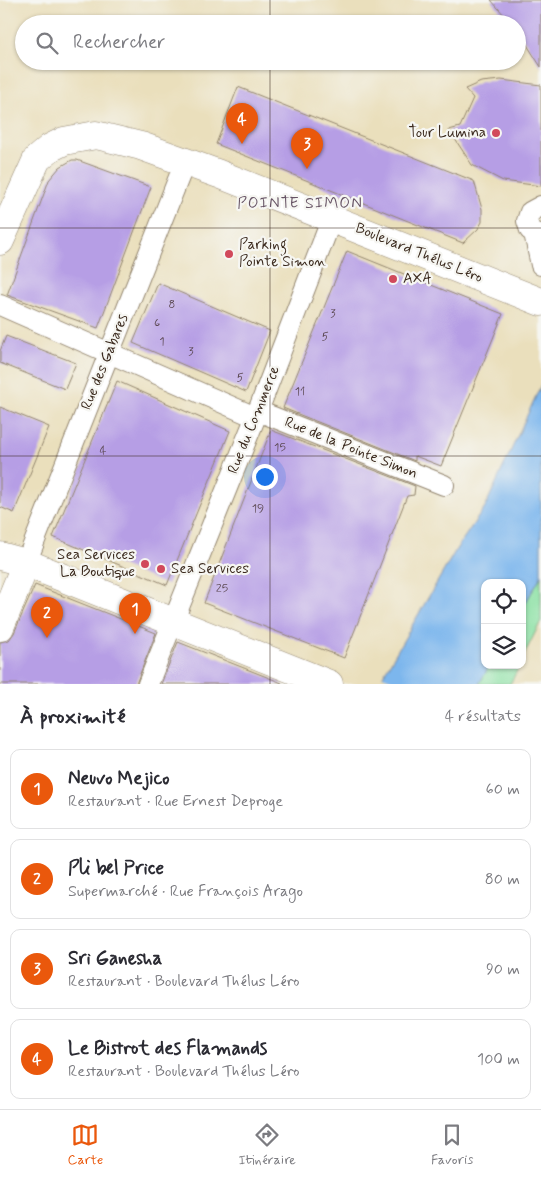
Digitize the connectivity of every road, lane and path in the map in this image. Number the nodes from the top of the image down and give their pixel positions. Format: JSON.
{"nodes":[{"id":1,"x":185,"y":162,"type":"junction"},
{"id":2,"x":541,"y":206,"type":"edge"},
{"id":3,"x":332,"y":218,"type":"junction"},
{"id":4,"x":537,"y":234,"type":"edge"},
{"id":5,"x":0,"y":241,"type":"edge"},
{"id":6,"x":541,"y":265,"type":"edge"},
{"id":7,"x":538,"y":295,"type":"edge"},
{"id":8,"x":0,"y":304,"type":"edge"},
{"id":9,"x":108,"y":352,"type":"junction"},
{"id":10,"x":257,"y":414,"type":"junction"},
{"id":11,"x":444,"y":485,"type":"dead end"},
{"id":12,"x":13,"y":560,"type":"edge"},
{"id":13,"x":173,"y":620,"type":"junction"},
{"id":14,"x":0,"y":627,"type":"edge"},
{"id":15,"x":148,"y":684,"type":"edge"},
{"id":16,"x":328,"y":684,"type":"edge"}],
"edges":[{"from":1,"to":3,"type":"main road","name":"Boulevard Thélus Léro"},
{"from":1,"to":5,"type":"main road","name":"Boulevard Thélus Léro"},
{"from":1,"to":9,"type":"street","name":"Rue des Gabares"},
{"from":2,"to":4,"type":"street"},
{"from":3,"to":7,"type":"main road","name":"Boulevard Thélus Léro"},
{"from":3,"to":10,"type":"street","name":"Rue du Commerce"},
{"from":4,"to":6,"type":"street"},
{"from":8,"to":9,"type":"street","name":"Rue de la Pointe Simon"},
{"from":9,"to":10,"type":"street","name":"Rue de la Pointe Simon"},
{"from":9,"to":12,"type":"street","name":"Rue des Gabares"},
{"from":10,"to":11,"type":"street","name":"Rue de la Pointe Simon"},
{"from":10,"to":13,"type":"street","name":"Rue du Commerce"},
{"from":12,"to":13,"type":"main road"},
{"from":12,"to":14,"type":"main road"},
{"from":13,"to":15,"type":"street","name":"Rue du Commerce"},
{"from":13,"to":16,"type":"main road"}]}
